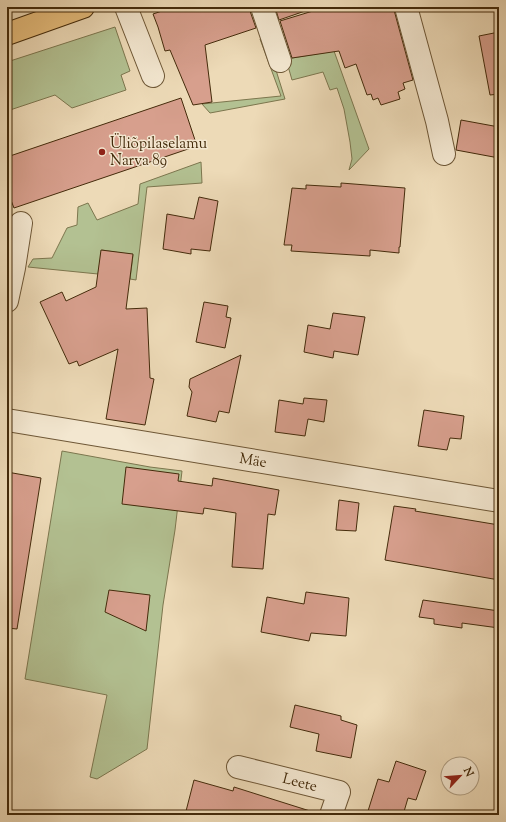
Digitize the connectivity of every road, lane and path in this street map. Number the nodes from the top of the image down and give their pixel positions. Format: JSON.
{"nodes":[{"id":1,"x":83,"y":7,"type":"edge"},
{"id":2,"x":126,"y":7,"type":"edge"},
{"id":3,"x":262,"y":7,"type":"edge"},
{"id":4,"x":406,"y":7,"type":"edge"},
{"id":5,"x":7,"y":34,"type":"edge"},
{"id":6,"x":280,"y":61,"type":"dead end"},
{"id":7,"x":153,"y":76,"type":"dead end"},
{"id":8,"x":444,"y":154,"type":"dead end"},
{"id":9,"x":20,"y":223,"type":"dead end"},
{"id":10,"x":7,"y":301,"type":"edge"},
{"id":11,"x":7,"y":420,"type":"edge"},
{"id":12,"x":499,"y":501,"type":"edge"},
{"id":13,"x":238,"y":767,"type":"dead end"},
{"id":14,"x":331,"y":815,"type":"edge"}],
"edges":[{"from":1,"to":5,"type":"highway"},
{"from":2,"to":7,"type":"street"},
{"from":3,"to":6,"type":"street"},
{"from":4,"to":8,"type":"street"},
{"from":9,"to":10,"type":"street"},
{"from":11,"to":12,"type":"street","name":"Mäe"},
{"from":13,"to":14,"type":"street","name":"Leete"}]}
